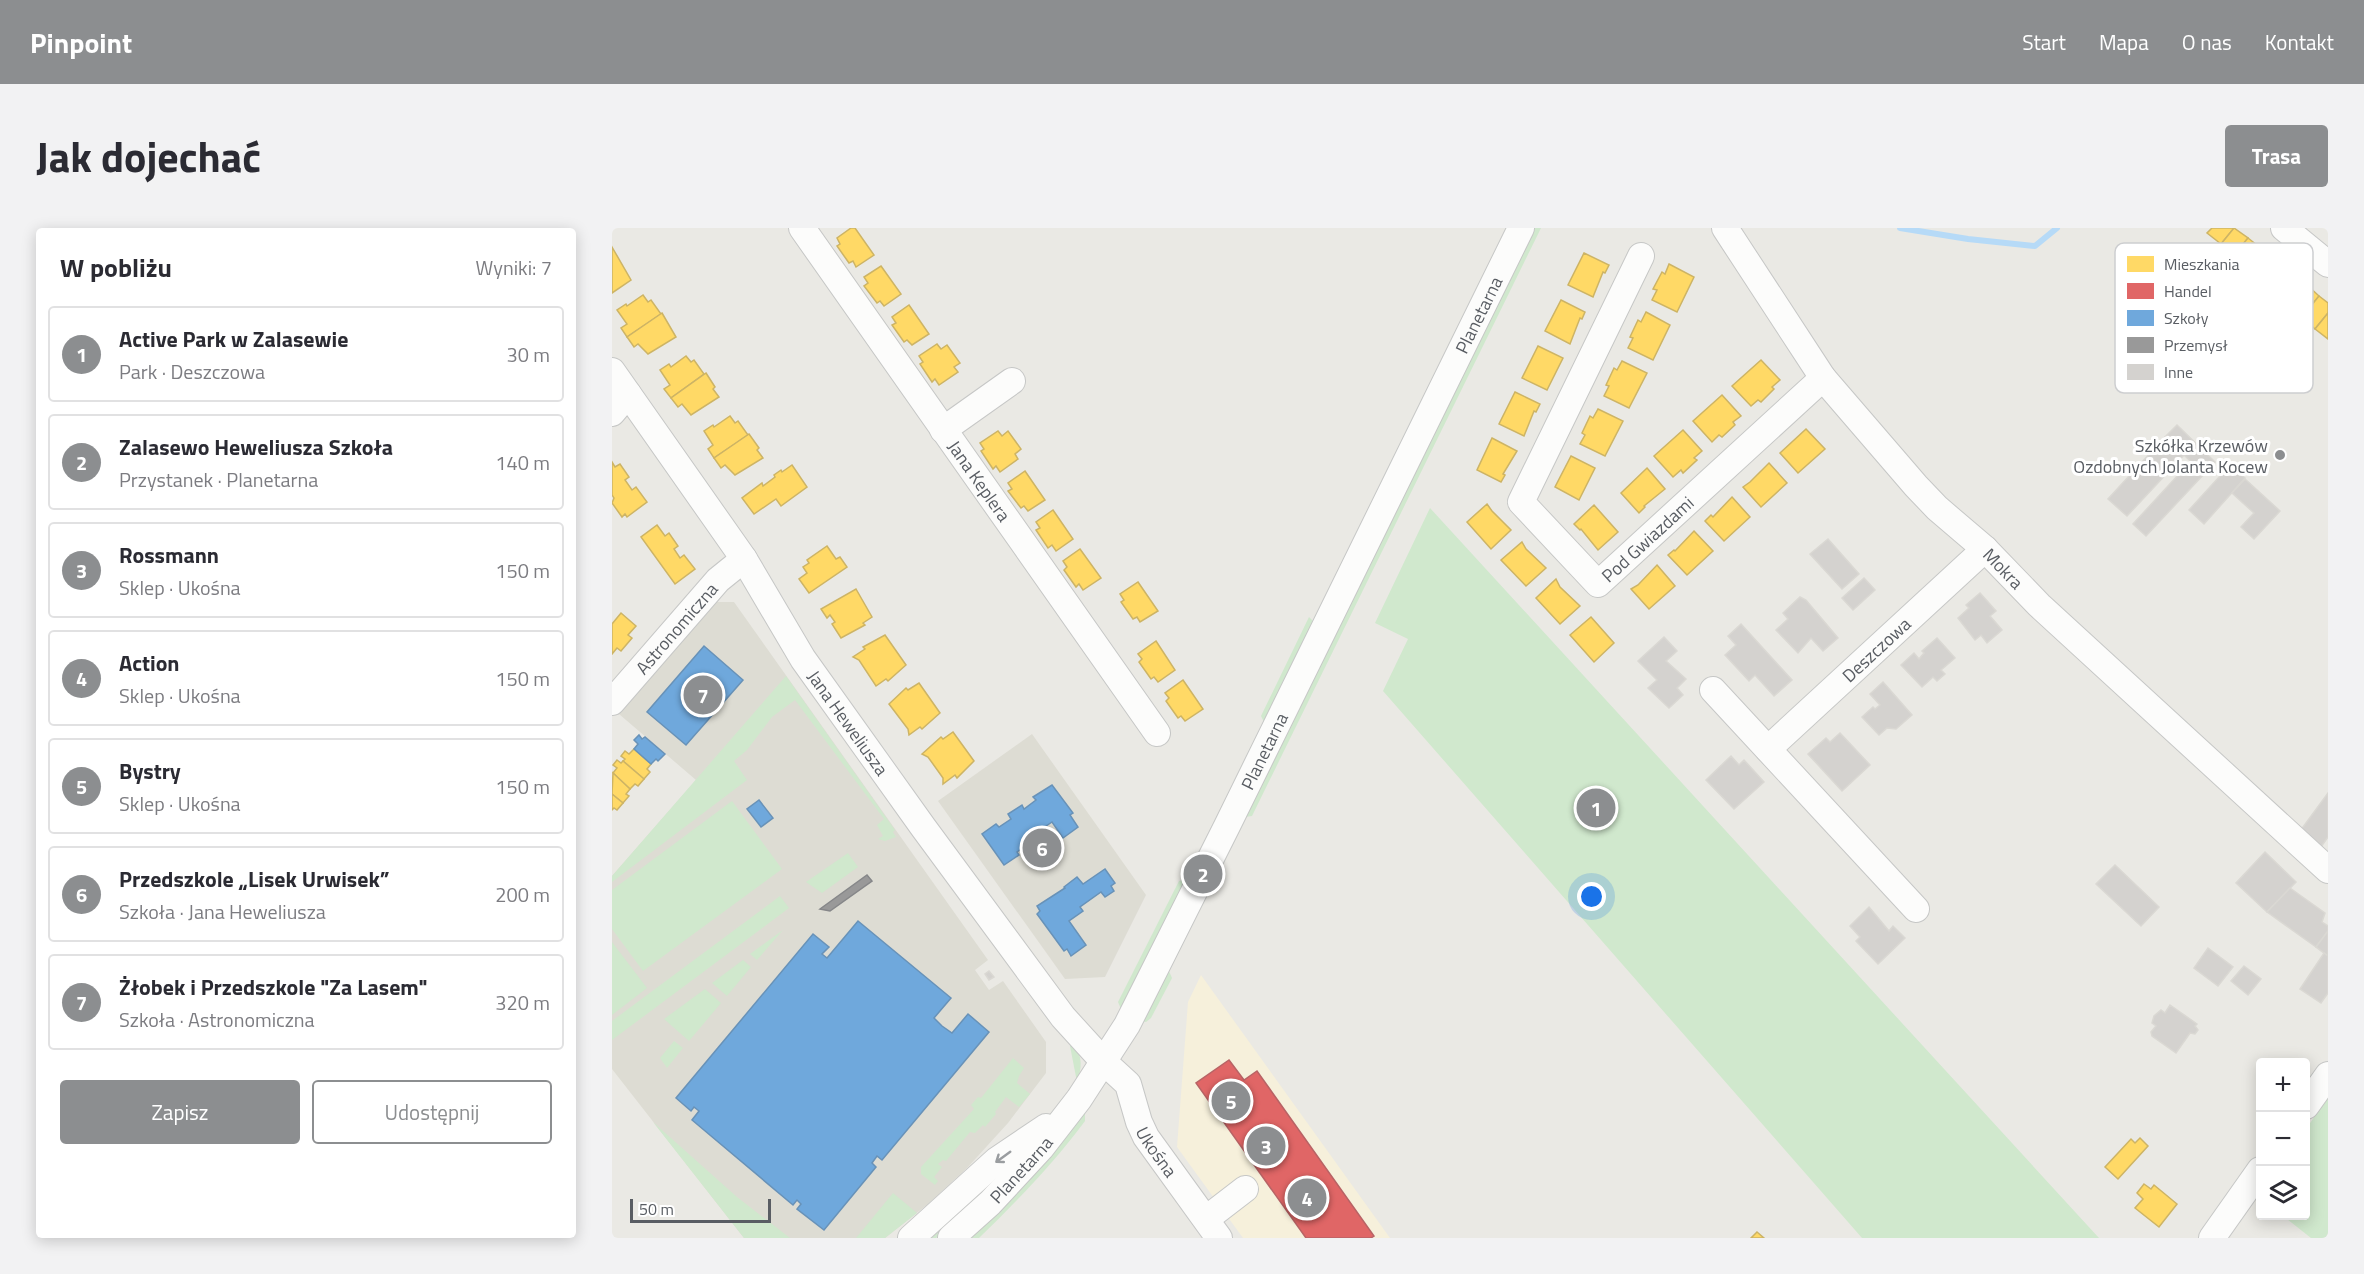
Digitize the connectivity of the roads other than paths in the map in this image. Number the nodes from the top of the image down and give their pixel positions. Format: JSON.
{"nodes":[{"id":1,"x":802,"y":228,"type":"edge"},
{"id":2,"x":1521,"y":228,"type":"edge"},
{"id":3,"x":1725,"y":228,"type":"edge"},
{"id":4,"x":2284,"y":228,"type":"edge"},
{"id":5,"x":2302,"y":243,"type":"edge"},
{"id":6,"x":2313,"y":252,"type":"edge"},
{"id":7,"x":1641,"y":256,"type":"dead end"},
{"id":8,"x":2328,"y":264,"type":"edge"},
{"id":9,"x":612,"y":371,"type":"edge"},
{"id":10,"x":1823,"y":378,"type":"junction"},
{"id":11,"x":1012,"y":381,"type":"dead end"},
{"id":12,"x":620,"y":404,"type":"edge"},
{"id":13,"x":943,"y":430,"type":"junction"},
{"id":14,"x":1985,"y":549,"type":"junction"},
{"id":15,"x":744,"y":559,"type":"junction"},
{"id":16,"x":1713,"y":690,"type":"dead end"},
{"id":17,"x":612,"y":702,"type":"edge"},
{"id":18,"x":1157,"y":733,"type":"dead end"},
{"id":19,"x":1768,"y":748,"type":"junction"},
{"id":20,"x":2328,"y":870,"type":"edge"},
{"id":21,"x":1916,"y":909,"type":"dead end"},
{"id":22,"x":1104,"y":1062,"type":"junction"},
{"id":23,"x":2328,"y":1075,"type":"edge"},
{"id":24,"x":2310,"y":1100,"type":"edge"},
{"id":25,"x":1069,"y":1112,"type":"junction"},
{"id":26,"x":2256,"y":1176,"type":"edge"},
{"id":27,"x":1245,"y":1189,"type":"dead end"},
{"id":28,"x":1212,"y":1229,"type":"edge"},
{"id":29,"x":911,"y":1238,"type":"edge"},
{"id":30,"x":951,"y":1238,"type":"edge"},
{"id":31,"x":2212,"y":1238,"type":"edge"}],
"edges":[{"from":1,"to":13,"type":"street","name":"Jana Keplera"},
{"from":2,"to":22,"type":"street","name":"Planetarna"},
{"from":3,"to":10,"type":"street","name":"Mokra"},
{"from":4,"to":5,"type":"street"},
{"from":6,"to":8,"type":"street"},
{"from":7,"to":10,"type":"street","name":"Pod Gwiazdami"},
{"from":9,"to":12,"type":"street","name":"Jana Heweliusza"},
{"from":10,"to":14,"type":"street","name":"Mokra"},
{"from":11,"to":13,"type":"street"},
{"from":12,"to":15,"type":"street","name":"Jana Heweliusza"},
{"from":13,"to":18,"type":"street","name":"Jana Keplera"},
{"from":14,"to":19,"type":"street","name":"Deszczowa"},
{"from":14,"to":20,"type":"street","name":"Mokra"},
{"from":15,"to":17,"type":"street","name":"Astronomiczna"},
{"from":15,"to":22,"type":"street","name":"Jana Heweliusza"},
{"from":16,"to":19,"type":"street"},
{"from":19,"to":21,"type":"street"},
{"from":22,"to":25,"type":"street","name":"Planetarna"},
{"from":22,"to":28,"type":"street","name":"Ukośna"},
{"from":23,"to":24,"type":"street"},
{"from":25,"to":29,"type":"street","one_way":true},
{"from":25,"to":30,"type":"street","name":"Planetarna"},
{"from":26,"to":31,"type":"street"},
{"from":27,"to":28,"type":"street"}]}
